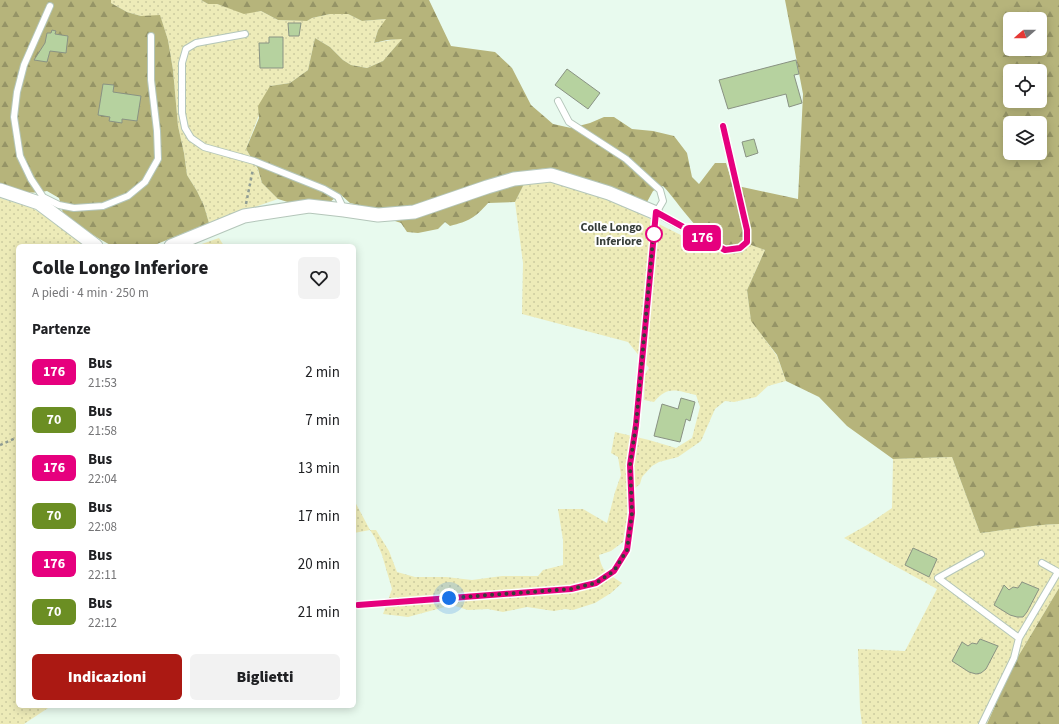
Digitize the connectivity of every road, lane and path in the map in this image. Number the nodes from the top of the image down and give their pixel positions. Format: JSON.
{"nodes":[{"id":1,"x":50,"y":6,"type":"dead end"},
{"id":2,"x":245,"y":34,"type":"dead end"},
{"id":3,"x":151,"y":36,"type":"dead end"},
{"id":4,"x":558,"y":101,"type":"dead end"},
{"id":5,"x":723,"y":126,"type":"dead end"},
{"id":6,"x":254,"y":161,"type":"junction"},
{"id":7,"x":0,"y":190,"type":"edge"},
{"id":8,"x":41,"y":200,"type":"junction"},
{"id":9,"x":344,"y":210,"type":"junction"},
{"id":10,"x":656,"y":212,"type":"junction"},
{"id":11,"x":244,"y":216,"type":"junction"},
{"id":12,"x":94,"y":244,"type":"edge"},
{"id":13,"x":176,"y":244,"type":"edge"},
{"id":14,"x":16,"y":438,"type":"edge"},
{"id":15,"x":0,"y":445,"type":"edge"},
{"id":16,"x":981,"y":554,"type":"dead end"},
{"id":17,"x":1042,"y":563,"type":"dead end"},
{"id":18,"x":358,"y":605,"type":"dead end"},
{"id":19,"x":1019,"y":638,"type":"junction"},
{"id":20,"x":982,"y":724,"type":"edge"}],
"edges":[{"from":1,"to":8,"type":"lane"},
{"from":2,"to":6,"type":"lane"},
{"from":3,"to":8,"type":"lane"},
{"from":4,"to":10,"type":"lane"},
{"from":5,"to":10,"type":"lane"},
{"from":6,"to":9,"type":"lane"},
{"from":6,"to":11,"type":"path"},
{"from":7,"to":8,"type":"street"},
{"from":8,"to":12,"type":"street"},
{"from":9,"to":10,"type":"street"},
{"from":9,"to":11,"type":"street"},
{"from":10,"to":18,"type":"lane"},
{"from":11,"to":13,"type":"street"},
{"from":14,"to":15,"type":"path"},
{"from":16,"to":19,"type":"lane"},
{"from":17,"to":19,"type":"lane"},
{"from":19,"to":20,"type":"lane"}]}
